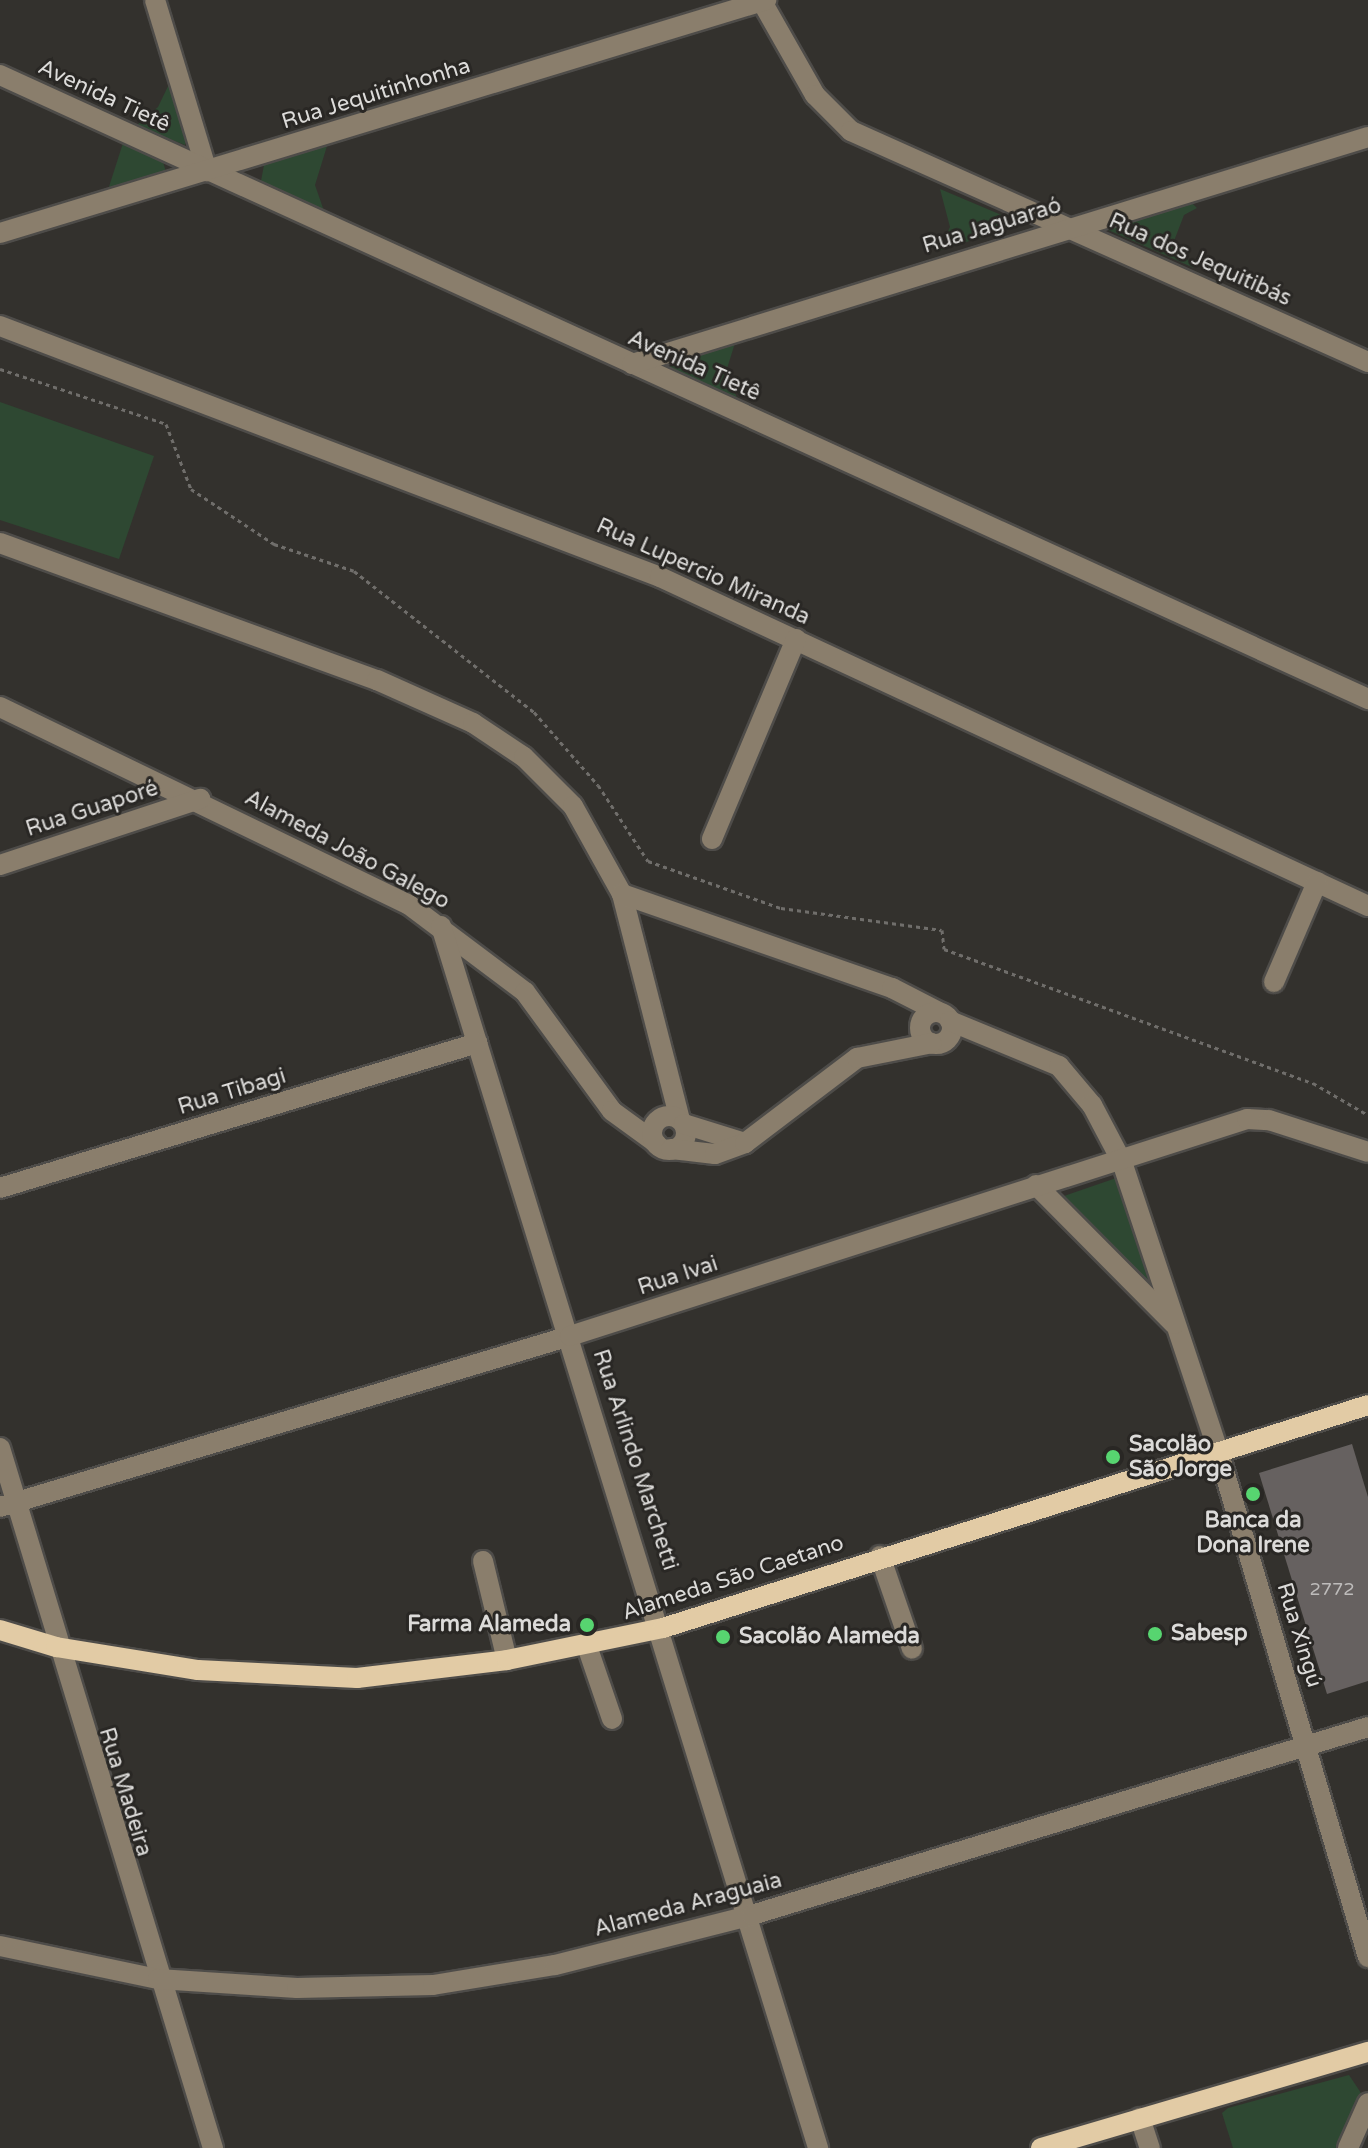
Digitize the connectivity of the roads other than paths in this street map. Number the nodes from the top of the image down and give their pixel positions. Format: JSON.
{"nodes":[{"id":1,"x":155,"y":0,"type":"edge"},
{"id":2,"x":763,"y":0,"type":"edge"},
{"id":3,"x":0,"y":75,"type":"edge"},
{"id":4,"x":1368,"y":137,"type":"edge"},
{"id":5,"x":207,"y":171,"type":"junction"},
{"id":6,"x":1069,"y":227,"type":"junction"},
{"id":7,"x":6,"y":228,"type":"edge"},
{"id":8,"x":0,"y":326,"type":"edge"},
{"id":9,"x":1368,"y":362,"type":"edge"},
{"id":10,"x":632,"y":364,"type":"junction"},
{"id":11,"x":0,"y":543,"type":"edge"},
{"id":12,"x":796,"y":639,"type":"junction"},
{"id":13,"x":1368,"y":699,"type":"edge"},
{"id":14,"x":0,"y":707,"type":"edge"},
{"id":15,"x":200,"y":799,"type":"junction"},
{"id":16,"x":712,"y":839,"type":"dead end"},
{"id":17,"x":0,"y":865,"type":"edge"},
{"id":18,"x":1317,"y":882,"type":"junction"},
{"id":19,"x":622,"y":894,"type":"junction"},
{"id":20,"x":1368,"y":906,"type":"edge"},
{"id":21,"x":441,"y":926,"type":"junction"},
{"id":22,"x":1274,"y":982,"type":"dead end"},
{"id":23,"x":935,"y":1027,"type":"junction"},
{"id":24,"x":477,"y":1043,"type":"junction"},
{"id":25,"x":612,"y":1111,"type":"junction"},
{"id":26,"x":672,"y":1120,"type":"junction"},
{"id":27,"x":745,"y":1143,"type":"junction"},
{"id":28,"x":664,"y":1146,"type":"junction"},
{"id":29,"x":1368,"y":1152,"type":"edge"},
{"id":30,"x":1122,"y":1162,"type":"junction"},
{"id":31,"x":1036,"y":1185,"type":"junction"},
{"id":32,"x":0,"y":1188,"type":"edge"},
{"id":33,"x":1179,"y":1328,"type":"junction"},
{"id":34,"x":570,"y":1336,"type":"junction"},
{"id":35,"x":1368,"y":1405,"type":"edge"},
{"id":36,"x":1217,"y":1447,"type":"junction"},
{"id":37,"x":0,"y":1448,"type":"edge"},
{"id":38,"x":8,"y":1504,"type":"edge"},
{"id":39,"x":880,"y":1556,"type":"junction"},
{"id":40,"x":483,"y":1561,"type":"dead end"},
{"id":41,"x":663,"y":1628,"type":"junction"},
{"id":42,"x":0,"y":1630,"type":"edge"},
{"id":43,"x":587,"y":1646,"type":"junction"},
{"id":44,"x":56,"y":1647,"type":"junction"},
{"id":45,"x":912,"y":1649,"type":"dead end"},
{"id":46,"x":507,"y":1660,"type":"junction"},
{"id":47,"x":612,"y":1719,"type":"dead end"},
{"id":48,"x":1368,"y":1727,"type":"edge"},
{"id":49,"x":1306,"y":1745,"type":"junction"},
{"id":50,"x":752,"y":1915,"type":"junction"},
{"id":51,"x":0,"y":1946,"type":"edge"},
{"id":52,"x":1368,"y":1957,"type":"edge"},
{"id":53,"x":158,"y":1979,"type":"junction"},
{"id":54,"x":1368,"y":2052,"type":"edge"},
{"id":55,"x":1368,"y":2103,"type":"edge"},
{"id":56,"x":1140,"y":2118,"type":"junction"},
{"id":57,"x":213,"y":2148,"type":"edge"},
{"id":58,"x":818,"y":2148,"type":"edge"},
{"id":59,"x":1041,"y":2148,"type":"edge"},
{"id":60,"x":1150,"y":2148,"type":"edge"},
{"id":61,"x":1348,"y":2148,"type":"edge"}],
"edges":[{"from":1,"to":5,"type":"street"},
{"from":2,"to":5,"type":"street","name":"Rua Jequitinhonha"},
{"from":2,"to":6,"type":"street","name":"Rua dos Jequitibás"},
{"from":3,"to":5,"type":"street","name":"Avenida Tietê"},
{"from":4,"to":6,"type":"street","name":"Rua Jaguaraó"},
{"from":5,"to":7,"type":"street","name":"Rua Jequitinhonha"},
{"from":5,"to":10,"type":"street","name":"Avenida Tietê"},
{"from":6,"to":9,"type":"street","name":"Rua dos Jequitibás"},
{"from":6,"to":10,"type":"street","name":"Rua Jaguaraó"},
{"from":8,"to":12,"type":"street","name":"Rua Lupercio Miranda"},
{"from":10,"to":13,"type":"street","name":"Avenida Tietê"},
{"from":11,"to":19,"type":"street"},
{"from":12,"to":16,"type":"street"},
{"from":12,"to":18,"type":"street","name":"Rua Lupercio Miranda"},
{"from":14,"to":15,"type":"street","name":"Alameda João Galego"},
{"from":15,"to":17,"type":"street","name":"Rua Guaporé"},
{"from":15,"to":21,"type":"street","name":"Alameda João Galego"},
{"from":18,"to":20,"type":"street","name":"Rua Lupercio Miranda"},
{"from":18,"to":22,"type":"street"},
{"from":19,"to":23,"type":"street"},
{"from":19,"to":26,"type":"street"},
{"from":21,"to":24,"type":"street","name":"Rua Arlindo Marchetti"},
{"from":21,"to":25,"type":"street","name":"Alameda João Galego"},
{"from":23,"to":27,"type":"street","name":"Alameda João Galego"},
{"from":23,"to":30,"type":"street"},
{"from":24,"to":32,"type":"street","name":"Rua Tibagi"},
{"from":24,"to":34,"type":"street","name":"Rua Arlindo Marchetti"},
{"from":25,"to":26,"type":"street"},
{"from":25,"to":28,"type":"street","name":"Alameda João Galego"},
{"from":26,"to":27,"type":"street"},
{"from":26,"to":28,"type":"street"},
{"from":26,"to":28,"type":"street"},
{"from":27,"to":28,"type":"street","name":"Alameda João Galego"},
{"from":29,"to":30,"type":"street","name":"Rua Ivai"},
{"from":30,"to":31,"type":"street","name":"Rua Ivai"},
{"from":30,"to":33,"type":"street","name":"Rua Xingú"},
{"from":31,"to":33,"type":"street","name":"Rua Xingú"},
{"from":31,"to":34,"type":"street","name":"Rua Ivai"},
{"from":33,"to":36,"type":"street","name":"Rua Xingú"},
{"from":34,"to":38,"type":"street","name":"Rua Ivai"},
{"from":34,"to":41,"type":"street","name":"Rua Arlindo Marchetti"},
{"from":35,"to":36,"type":"main road","name":"Alameda São Caetano"},
{"from":36,"to":39,"type":"main road","name":"Alameda São Caetano"},
{"from":36,"to":49,"type":"street","name":"Rua Xingú"},
{"from":37,"to":38,"type":"street","name":"Rua Madeira"},
{"from":38,"to":44,"type":"street","name":"Rua Madeira"},
{"from":39,"to":41,"type":"main road","name":"Alameda São Caetano"},
{"from":39,"to":45,"type":"street"},
{"from":40,"to":46,"type":"street"},
{"from":41,"to":43,"type":"main road","name":"Alameda São Caetano"},
{"from":41,"to":50,"type":"street","name":"Rua Arlindo Marchetti"},
{"from":42,"to":44,"type":"main road","name":"Alameda São Caetano"},
{"from":43,"to":46,"type":"main road","name":"Alameda São Caetano"},
{"from":43,"to":47,"type":"street"},
{"from":44,"to":46,"type":"main road","name":"Alameda São Caetano"},
{"from":44,"to":53,"type":"street","name":"Rua Madeira"},
{"from":48,"to":49,"type":"street","name":"Alameda Araguaia"},
{"from":49,"to":50,"type":"street","name":"Alameda Araguaia"},
{"from":49,"to":52,"type":"street","name":"Rua Xingú"},
{"from":50,"to":53,"type":"street","name":"Alameda Araguaia"},
{"from":50,"to":58,"type":"street","name":"Rua Arlindo Marchetti"},
{"from":51,"to":53,"type":"street","name":"Alameda Araguaia"},
{"from":53,"to":57,"type":"street","name":"Rua Madeira"},
{"from":54,"to":56,"type":"main road"},
{"from":55,"to":61,"type":"street"},
{"from":56,"to":59,"type":"main road"},
{"from":56,"to":60,"type":"street"}]}
